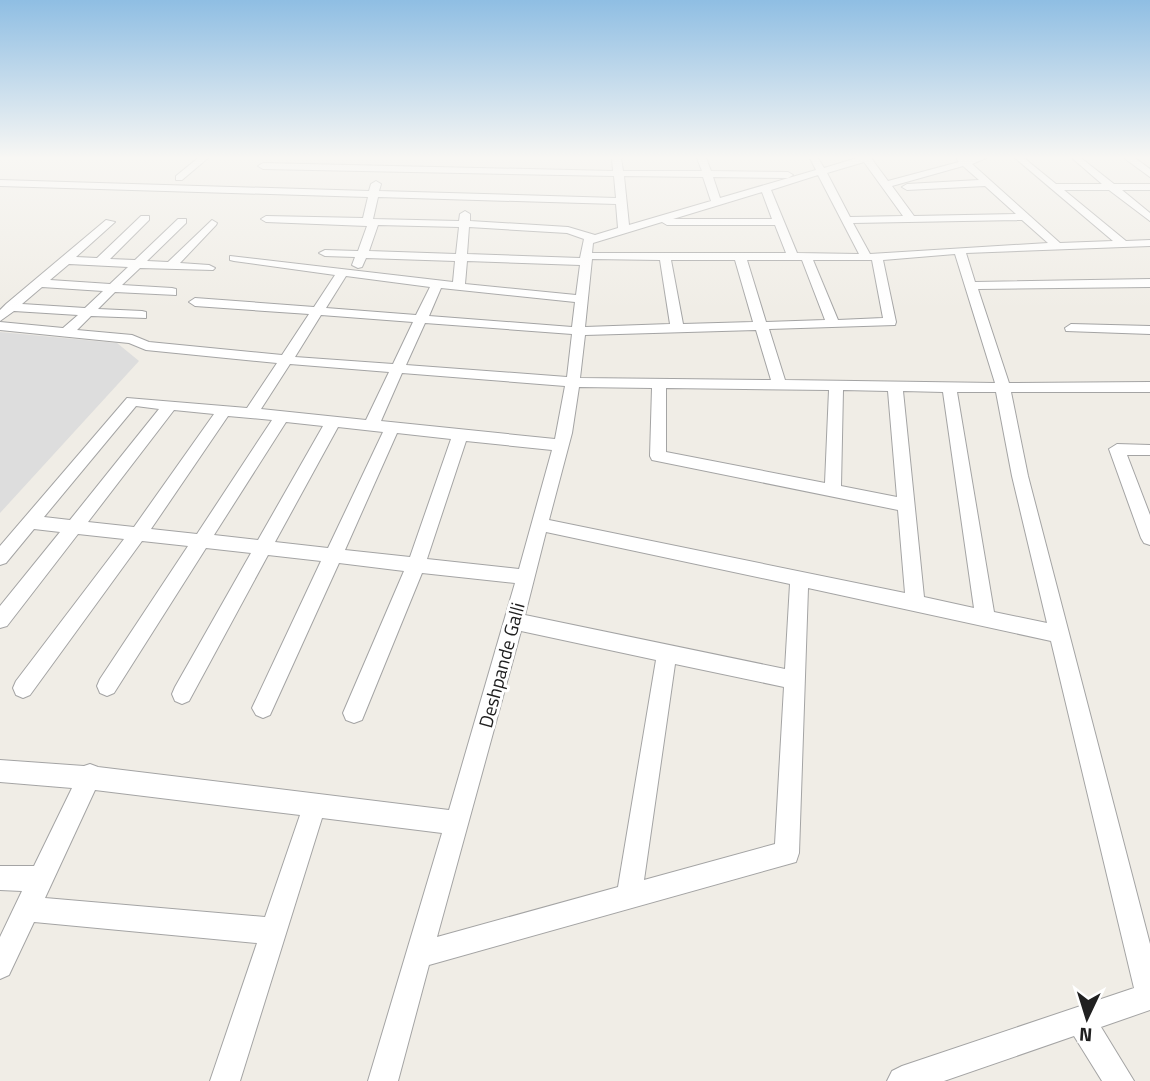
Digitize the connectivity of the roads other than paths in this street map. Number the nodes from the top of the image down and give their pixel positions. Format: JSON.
{"nodes":[{"id":1,"x":370,"y":208,"type":"edge"},
{"id":2,"x":465,"y":208,"type":"edge"},
{"id":3,"x":622,"y":208,"type":"edge"},
{"id":4,"x":693,"y":208,"type":"edge"},
{"id":5,"x":774,"y":208,"type":"edge"},
{"id":6,"x":841,"y":208,"type":"edge"},
{"id":7,"x":903,"y":208,"type":"edge"},
{"id":8,"x":1015,"y":208,"type":"edge"},
{"id":9,"x":1080,"y":208,"type":"edge"},
{"id":10,"x":1024,"y":217,"type":"junction"},
{"id":11,"x":145,"y":218,"type":"dead end"},
{"id":12,"x":266,"y":219,"type":"dead end"},
{"id":13,"x":846,"y":219,"type":"junction"},
{"id":14,"x":911,"y":219,"type":"junction"},
{"id":15,"x":182,"y":221,"type":"dead end"},
{"id":16,"x":110,"y":222,"type":"dead end"},
{"id":17,"x":367,"y":222,"type":"junction"},
{"id":18,"x":650,"y":222,"type":"junction"},
{"id":19,"x":779,"y":222,"type":"junction"},
{"id":20,"x":212,"y":223,"type":"dead end"},
{"id":21,"x":466,"y":224,"type":"junction"},
{"id":22,"x":624,"y":230,"type":"junction"},
{"id":23,"x":1150,"y":243,"type":"edge"},
{"id":24,"x":1123,"y":244,"type":"junction"},
{"id":25,"x":1057,"y":246,"type":"junction"},
{"id":26,"x":589,"y":249,"type":"junction"},
{"id":27,"x":959,"y":250,"type":"junction"},
{"id":28,"x":325,"y":253,"type":"dead end"},
{"id":29,"x":362,"y":254,"type":"junction"},
{"id":30,"x":463,"y":257,"type":"junction"},
{"id":31,"x":665,"y":257,"type":"junction"},
{"id":32,"x":740,"y":257,"type":"junction"},
{"id":33,"x":800,"y":257,"type":"junction"},
{"id":34,"x":871,"y":257,"type":"junction"},
{"id":35,"x":234,"y":258,"type":"dead end"},
{"id":36,"x":66,"y":260,"type":"junction"},
{"id":37,"x":100,"y":262,"type":"junction"},
{"id":38,"x":138,"y":264,"type":"junction"},
{"id":39,"x":171,"y":266,"type":"junction"},
{"id":40,"x":209,"y":268,"type":"dead end"},
{"id":41,"x":348,"y":274,"type":"junction"},
{"id":42,"x":1150,"y":283,"type":"edge"},
{"id":43,"x":36,"y":284,"type":"junction"},
{"id":44,"x":438,"y":284,"type":"junction"},
{"id":45,"x":971,"y":286,"type":"junction"},
{"id":46,"x":113,"y":287,"type":"junction"},
{"id":47,"x":459,"y":287,"type":"junction"},
{"id":48,"x":172,"y":292,"type":"dead end"},
{"id":49,"x":582,"y":299,"type":"junction"},
{"id":50,"x":195,"y":302,"type":"dead end"},
{"id":51,"x":10,"y":307,"type":"junction"},
{"id":52,"x":88,"y":312,"type":"junction"},
{"id":53,"x":317,"y":312,"type":"junction"},
{"id":54,"x":142,"y":315,"type":"dead end"},
{"id":55,"x":0,"y":317,"type":"edge"},
{"id":56,"x":421,"y":320,"type":"junction"},
{"id":57,"x":833,"y":323,"type":"junction"},
{"id":58,"x":0,"y":326,"type":"edge"},
{"id":59,"x":761,"y":326,"type":"junction"},
{"id":60,"x":677,"y":328,"type":"junction"},
{"id":61,"x":1071,"y":328,"type":"dead end"},
{"id":62,"x":1150,"y":330,"type":"edge"},
{"id":63,"x":579,"y":331,"type":"junction"},
{"id":64,"x":67,"y":332,"type":"junction"},
{"id":65,"x":286,"y":360,"type":"junction"},
{"id":66,"x":399,"y":369,"type":"junction"},
{"id":67,"x":573,"y":382,"type":"junction"},
{"id":68,"x":659,"y":383,"type":"junction"},
{"id":69,"x":779,"y":385,"type":"junction"},
{"id":70,"x":836,"y":386,"type":"junction"},
{"id":71,"x":895,"y":387,"type":"junction"},
{"id":72,"x":949,"y":387,"type":"junction"},
{"id":73,"x":1150,"y":387,"type":"edge"},
{"id":74,"x":1003,"y":388,"type":"junction"},
{"id":75,"x":170,"y":405,"type":"junction"},
{"id":76,"x":224,"y":411,"type":"junction"},
{"id":77,"x":251,"y":414,"type":"junction"},
{"id":78,"x":282,"y":417,"type":"junction"},
{"id":79,"x":333,"y":422,"type":"junction"},
{"id":80,"x":371,"y":426,"type":"junction"},
{"id":81,"x":392,"y":428,"type":"junction"},
{"id":82,"x":460,"y":435,"type":"junction"},
{"id":83,"x":560,"y":445,"type":"junction"},
{"id":84,"x":1148,"y":453,"type":"edge"},
{"id":85,"x":833,"y":491,"type":"junction"},
{"id":86,"x":906,"y":505,"type":"junction"},
{"id":87,"x":32,"y":522,"type":"junction"},
{"id":88,"x":539,"y":524,"type":"junction"},
{"id":89,"x":74,"y":527,"type":"junction"},
{"id":90,"x":138,"y":534,"type":"junction"},
{"id":91,"x":1150,"y":538,"type":"edge"},
{"id":92,"x":203,"y":541,"type":"junction"},
{"id":93,"x":263,"y":548,"type":"junction"},
{"id":94,"x":334,"y":556,"type":"junction"},
{"id":95,"x":0,"y":558,"type":"edge"},
{"id":96,"x":416,"y":565,"type":"junction"},
{"id":97,"x":526,"y":577,"type":"junction"},
{"id":98,"x":799,"y":579,"type":"junction"},
{"id":99,"x":915,"y":603,"type":"junction"},
{"id":100,"x":985,"y":618,"type":"junction"},
{"id":101,"x":0,"y":620,"type":"edge"},
{"id":102,"x":514,"y":621,"type":"junction"},
{"id":103,"x":1060,"y":634,"type":"junction"},
{"id":104,"x":667,"y":653,"type":"junction"},
{"id":105,"x":794,"y":680,"type":"junction"},
{"id":106,"x":107,"y":686,"type":"dead end"},
{"id":107,"x":23,"y":688,"type":"dead end"},
{"id":108,"x":182,"y":694,"type":"dead end"},
{"id":109,"x":263,"y":708,"type":"dead end"},
{"id":110,"x":354,"y":713,"type":"dead end"},
{"id":111,"x":0,"y":771,"type":"edge"},
{"id":112,"x":90,"y":775,"type":"junction"},
{"id":113,"x":314,"y":807,"type":"junction"},
{"id":114,"x":457,"y":823,"type":"junction"},
{"id":115,"x":0,"y":878,"type":"edge"},
{"id":116,"x":43,"y":879,"type":"junction"},
{"id":117,"x":629,"y":897,"type":"junction"},
{"id":118,"x":28,"y":909,"type":"junction"},
{"id":119,"x":274,"y":931,"type":"junction"},
{"id":120,"x":419,"y":956,"type":"junction"},
{"id":121,"x":0,"y":966,"type":"edge"},
{"id":122,"x":1150,"y":996,"type":"edge"},
{"id":123,"x":1080,"y":1020,"type":"junction"},
{"id":124,"x":225,"y":1081,"type":"edge"},
{"id":125,"x":383,"y":1081,"type":"edge"},
{"id":126,"x":902,"y":1081,"type":"edge"},
{"id":127,"x":1119,"y":1081,"type":"edge"}],
"edges":[{"from":1,"to":17,"type":"street"},
{"from":2,"to":21,"type":"street"},
{"from":3,"to":22,"type":"street"},
{"from":4,"to":18,"type":"street"},
{"from":5,"to":19,"type":"street"},
{"from":6,"to":13,"type":"street"},
{"from":7,"to":14,"type":"street"},
{"from":8,"to":10,"type":"street"},
{"from":9,"to":24,"type":"street"},
{"from":10,"to":14,"type":"street"},
{"from":10,"to":25,"type":"street"},
{"from":11,"to":37,"type":"street"},
{"from":12,"to":17,"type":"street"},
{"from":13,"to":14,"type":"street"},
{"from":13,"to":34,"type":"street"},
{"from":15,"to":38,"type":"street"},
{"from":16,"to":36,"type":"street"},
{"from":17,"to":21,"type":"street"},
{"from":17,"to":29,"type":"street"},
{"from":18,"to":19,"type":"street"},
{"from":18,"to":22,"type":"street"},
{"from":19,"to":33,"type":"street"},
{"from":20,"to":39,"type":"street"},
{"from":21,"to":26,"type":"street"},
{"from":21,"to":30,"type":"street"},
{"from":22,"to":26,"type":"street"},
{"from":23,"to":24,"type":"street"},
{"from":24,"to":25,"type":"street"},
{"from":25,"to":27,"type":"street"},
{"from":26,"to":30,"type":"street"},
{"from":26,"to":31,"type":"street"},
{"from":26,"to":49,"type":"street","name":"Deshpande Galli"},
{"from":27,"to":34,"type":"street"},
{"from":27,"to":45,"type":"street"},
{"from":28,"to":29,"type":"street"},
{"from":29,"to":30,"type":"street"},
{"from":29,"to":41,"type":"street"},
{"from":30,"to":47,"type":"street"},
{"from":31,"to":32,"type":"street"},
{"from":31,"to":60,"type":"street"},
{"from":32,"to":33,"type":"street"},
{"from":32,"to":59,"type":"street"},
{"from":33,"to":34,"type":"street"},
{"from":33,"to":57,"type":"street"},
{"from":34,"to":57,"type":"street"},
{"from":35,"to":41,"type":"street"},
{"from":36,"to":37,"type":"street"},
{"from":36,"to":43,"type":"street"},
{"from":37,"to":38,"type":"street"},
{"from":38,"to":39,"type":"street"},
{"from":38,"to":46,"type":"street"},
{"from":39,"to":40,"type":"street"},
{"from":41,"to":44,"type":"street"},
{"from":41,"to":53,"type":"street"},
{"from":42,"to":45,"type":"street"},
{"from":43,"to":46,"type":"street"},
{"from":43,"to":51,"type":"street"},
{"from":44,"to":47,"type":"street"},
{"from":44,"to":56,"type":"street"},
{"from":45,"to":74,"type":"street"},
{"from":46,"to":48,"type":"street"},
{"from":46,"to":52,"type":"street"},
{"from":47,"to":49,"type":"street"},
{"from":49,"to":63,"type":"street","name":"Deshpande Galli"},
{"from":50,"to":53,"type":"street"},
{"from":51,"to":52,"type":"street"},
{"from":51,"to":55,"type":"street"},
{"from":52,"to":54,"type":"street"},
{"from":52,"to":64,"type":"street"},
{"from":53,"to":56,"type":"street"},
{"from":53,"to":65,"type":"street"},
{"from":56,"to":63,"type":"street"},
{"from":56,"to":66,"type":"street"},
{"from":57,"to":59,"type":"street"},
{"from":58,"to":64,"type":"street"},
{"from":59,"to":60,"type":"street"},
{"from":59,"to":69,"type":"street"},
{"from":60,"to":63,"type":"street"},
{"from":61,"to":62,"type":"street"},
{"from":63,"to":67,"type":"street","name":"Deshpande Galli"},
{"from":64,"to":65,"type":"street"},
{"from":65,"to":66,"type":"street"},
{"from":65,"to":77,"type":"street"},
{"from":66,"to":67,"type":"street"},
{"from":66,"to":80,"type":"street"},
{"from":67,"to":68,"type":"street"},
{"from":67,"to":83,"type":"street","name":"Deshpande Galli"},
{"from":68,"to":69,"type":"street"},
{"from":68,"to":85,"type":"street"},
{"from":69,"to":70,"type":"street"},
{"from":70,"to":71,"type":"street"},
{"from":70,"to":85,"type":"street"},
{"from":71,"to":72,"type":"street"},
{"from":71,"to":86,"type":"street"},
{"from":72,"to":74,"type":"street"},
{"from":72,"to":100,"type":"street"},
{"from":73,"to":74,"type":"street"},
{"from":74,"to":103,"type":"street"},
{"from":75,"to":76,"type":"street"},
{"from":75,"to":87,"type":"street"},
{"from":75,"to":89,"type":"street"},
{"from":76,"to":77,"type":"street"},
{"from":76,"to":90,"type":"street"},
{"from":77,"to":78,"type":"street"},
{"from":78,"to":79,"type":"street"},
{"from":78,"to":92,"type":"street"},
{"from":79,"to":80,"type":"street"},
{"from":79,"to":93,"type":"street"},
{"from":80,"to":81,"type":"street"},
{"from":81,"to":82,"type":"street"},
{"from":81,"to":94,"type":"street"},
{"from":82,"to":83,"type":"street"},
{"from":82,"to":96,"type":"street"},
{"from":83,"to":88,"type":"street","name":"Deshpande Galli"},
{"from":84,"to":91,"type":"street"},
{"from":85,"to":86,"type":"street"},
{"from":86,"to":99,"type":"street"},
{"from":87,"to":89,"type":"street"},
{"from":87,"to":95,"type":"street"},
{"from":88,"to":97,"type":"street","name":"Deshpande Galli"},
{"from":88,"to":98,"type":"street"},
{"from":89,"to":90,"type":"street"},
{"from":89,"to":101,"type":"street"},
{"from":90,"to":92,"type":"street"},
{"from":90,"to":107,"type":"street"},
{"from":92,"to":93,"type":"street"},
{"from":92,"to":106,"type":"street"},
{"from":93,"to":94,"type":"street"},
{"from":93,"to":108,"type":"street"},
{"from":94,"to":96,"type":"street"},
{"from":94,"to":109,"type":"street"},
{"from":96,"to":97,"type":"street"},
{"from":96,"to":110,"type":"street"},
{"from":97,"to":102,"type":"street","name":"Deshpande Galli"},
{"from":98,"to":99,"type":"street"},
{"from":98,"to":105,"type":"street"},
{"from":99,"to":100,"type":"street"},
{"from":100,"to":103,"type":"street"},
{"from":102,"to":104,"type":"street"},
{"from":102,"to":114,"type":"street","name":"Deshpande Galli"},
{"from":103,"to":122,"type":"street"},
{"from":104,"to":105,"type":"street"},
{"from":104,"to":117,"type":"street"},
{"from":105,"to":117,"type":"street"},
{"from":111,"to":112,"type":"street"},
{"from":112,"to":113,"type":"street"},
{"from":112,"to":116,"type":"street"},
{"from":113,"to":114,"type":"street"},
{"from":113,"to":119,"type":"street"},
{"from":114,"to":120,"type":"street","name":"Deshpande Galli"},
{"from":115,"to":116,"type":"street"},
{"from":116,"to":118,"type":"street"},
{"from":117,"to":120,"type":"street"},
{"from":118,"to":119,"type":"street"},
{"from":118,"to":121,"type":"street"},
{"from":119,"to":124,"type":"street"},
{"from":120,"to":125,"type":"street","name":"Deshpande Galli"},
{"from":122,"to":123,"type":"street"},
{"from":123,"to":126,"type":"street"},
{"from":123,"to":127,"type":"street"}]}
